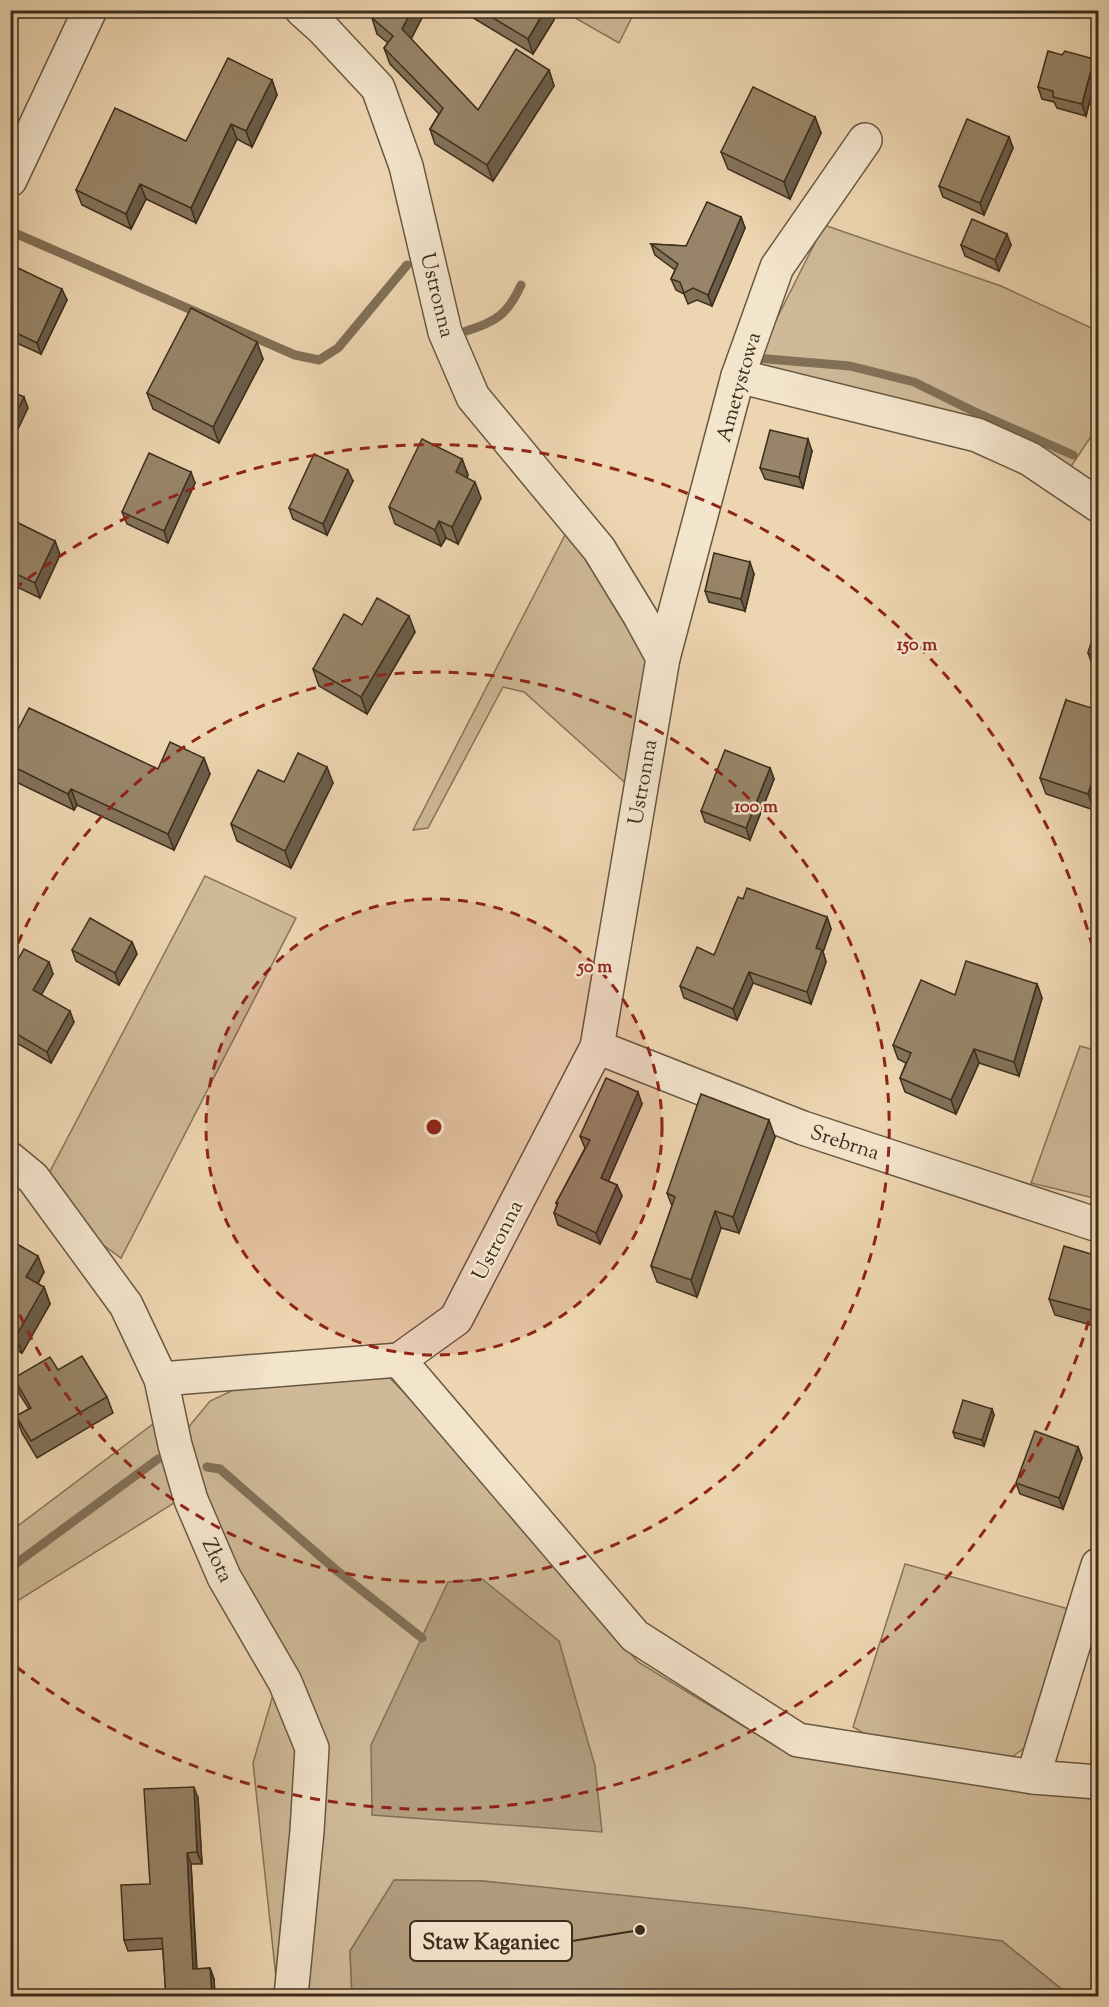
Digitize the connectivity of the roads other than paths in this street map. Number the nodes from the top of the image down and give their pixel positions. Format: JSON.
{"nodes":[{"id":1,"x":90,"y":10,"type":"edge"},
{"id":2,"x":302,"y":10,"type":"edge"},
{"id":3,"x":865,"y":140,"type":"dead end"},
{"id":4,"x":10,"y":180,"type":"edge"},
{"id":5,"x":738,"y":376,"type":"junction"},
{"id":6,"x":1098,"y":505,"type":"edge"},
{"id":7,"x":663,"y":657,"type":"junction"},
{"id":8,"x":597,"y":1047,"type":"junction"},
{"id":9,"x":10,"y":1159,"type":"edge"},
{"id":10,"x":1098,"y":1225,"type":"edge"},
{"id":11,"x":399,"y":1360,"type":"junction"},
{"id":12,"x":162,"y":1379,"type":"junction"},
{"id":13,"x":1098,"y":1565,"type":"edge"},
{"id":14,"x":1033,"y":1777,"type":"junction"},
{"id":15,"x":1098,"y":1782,"type":"edge"},
{"id":16,"x":291,"y":1996,"type":"edge"}],
"edges":[{"from":1,"to":4,"type":"street"},
{"from":2,"to":7,"type":"street","name":"Ustronna"},
{"from":3,"to":5,"type":"street","name":"Ametystowa"},
{"from":5,"to":6,"type":"street"},
{"from":5,"to":7,"type":"street","name":"Ametystowa"},
{"from":7,"to":8,"type":"street","name":"Ustronna"},
{"from":8,"to":10,"type":"street","name":"Srebrna"},
{"from":8,"to":11,"type":"street","name":"Ustronna"},
{"from":9,"to":12,"type":"street","name":"Złota"},
{"from":11,"to":12,"type":"street"},
{"from":11,"to":14,"type":"street"},
{"from":12,"to":16,"type":"street","name":"Złota"},
{"from":13,"to":14,"type":"street"},
{"from":14,"to":15,"type":"street"}]}
